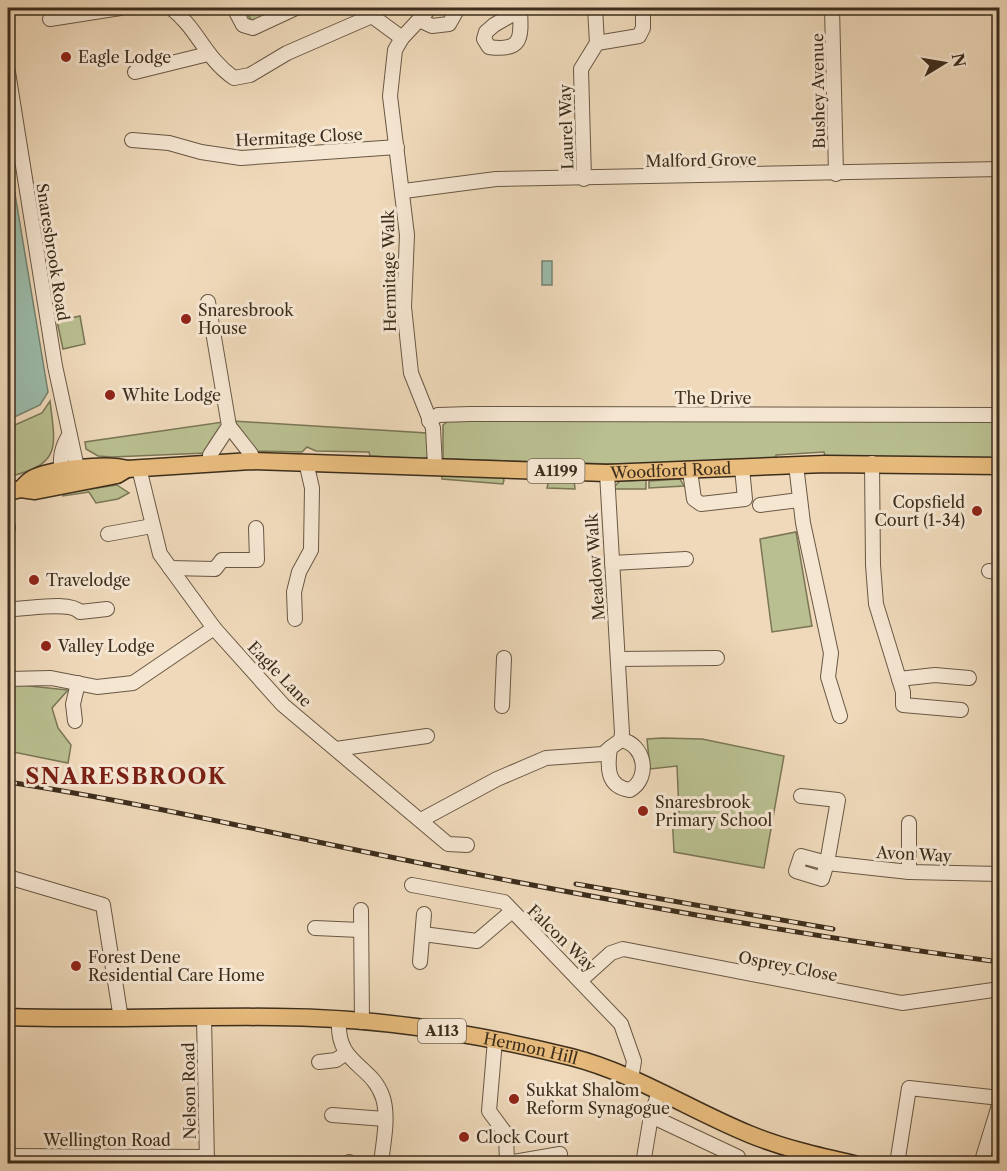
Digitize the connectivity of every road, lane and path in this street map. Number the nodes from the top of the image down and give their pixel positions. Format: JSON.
{"nodes":[{"id":1,"x":120,"y":8,"type":"edge"},
{"id":2,"x":171,"y":8,"type":"edge"},
{"id":3,"x":234,"y":8,"type":"edge"},
{"id":4,"x":296,"y":8,"type":"edge"},
{"id":5,"x":430,"y":8,"type":"edge"},
{"id":6,"x":458,"y":8,"type":"edge"},
{"id":7,"x":595,"y":8,"type":"edge"},
{"id":8,"x":643,"y":8,"type":"edge"},
{"id":9,"x":832,"y":8,"type":"edge"},
{"id":10,"x":371,"y":12,"type":"edge"},
{"id":11,"x":50,"y":19,"type":"dead end"},
{"id":12,"x":419,"y":20,"type":"junction"},
{"id":13,"x":402,"y":38,"type":"junction"},
{"id":14,"x":597,"y":43,"type":"junction"},
{"id":15,"x":208,"y":54,"type":"junction"},
{"id":16,"x":8,"y":72,"type":"edge"},
{"id":17,"x":135,"y":72,"type":"dead end"},
{"id":18,"x":132,"y":140,"type":"dead end"},
{"id":19,"x":397,"y":147,"type":"junction"},
{"id":20,"x":999,"y":169,"type":"edge"},
{"id":21,"x":836,"y":174,"type":"junction"},
{"id":22,"x":584,"y":179,"type":"junction"},
{"id":23,"x":404,"y":191,"type":"junction"},
{"id":24,"x":208,"y":302,"type":"dead end"},
{"id":25,"x":999,"y":415,"type":"edge"},
{"id":26,"x":429,"y":421,"type":"junction"},
{"id":27,"x":229,"y":426,"type":"junction"},
{"id":28,"x":251,"y":462,"type":"junction"},
{"id":29,"x":306,"y":462,"type":"junction"},
{"id":30,"x":210,"y":463,"type":"junction"},
{"id":31,"x":872,"y":463,"type":"junction"},
{"id":32,"x":796,"y":465,"type":"junction"},
{"id":33,"x":435,"y":466,"type":"junction"},
{"id":34,"x":999,"y":466,"type":"edge"},
{"id":35,"x":133,"y":468,"type":"junction"},
{"id":36,"x":742,"y":468,"type":"junction"},
{"id":37,"x":690,"y":471,"type":"junction"},
{"id":38,"x":607,"y":473,"type":"junction"},
{"id":39,"x":70,"y":476,"type":"junction"},
{"id":40,"x":14,"y":490,"type":"edge"},
{"id":41,"x":800,"y":500,"type":"junction"},
{"id":42,"x":760,"y":505,"type":"dead end"},
{"id":43,"x":152,"y":526,"type":"junction"},
{"id":44,"x":256,"y":528,"type":"dead end"},
{"id":45,"x":108,"y":534,"type":"dead end"},
{"id":46,"x":686,"y":559,"type":"dead end"},
{"id":47,"x":612,"y":563,"type":"junction"},
{"id":48,"x":170,"y":568,"type":"junction"},
{"id":49,"x":8,"y":609,"type":"edge"},
{"id":50,"x":106,"y":609,"type":"dead end"},
{"id":51,"x":294,"y":619,"type":"dead end"},
{"id":52,"x":213,"y":628,"type":"junction"},
{"id":53,"x":504,"y":658,"type":"dead end"},
{"id":54,"x":717,"y":658,"type":"dead end"},
{"id":55,"x":618,"y":659,"type":"junction"},
{"id":56,"x":969,"y":678,"type":"dead end"},
{"id":57,"x":8,"y":679,"type":"edge"},
{"id":58,"x":899,"y":679,"type":"junction"},
{"id":59,"x":78,"y":683,"type":"junction"},
{"id":60,"x":502,"y":706,"type":"dead end"},
{"id":61,"x":962,"y":710,"type":"dead end"},
{"id":62,"x":840,"y":716,"type":"dead end"},
{"id":63,"x":75,"y":721,"type":"dead end"},
{"id":64,"x":427,"y":736,"type":"dead end"},
{"id":65,"x":336,"y":749,"type":"junction"},
{"id":66,"x":801,"y":796,"type":"dead end"},
{"id":67,"x":421,"y":820,"type":"junction"},
{"id":68,"x":909,"y":823,"type":"dead end"},
{"id":69,"x":467,"y":845,"type":"dead end"},
{"id":70,"x":909,"y":872,"type":"junction"},
{"id":71,"x":999,"y":874,"type":"edge"},
{"id":72,"x":8,"y":877,"type":"edge"},
{"id":73,"x":412,"y":885,"type":"dead end"},
{"id":74,"x":361,"y":910,"type":"dead end"},
{"id":75,"x":511,"y":912,"type":"junction"},
{"id":76,"x":424,"y":914,"type":"dead end"},
{"id":77,"x":315,"y":928,"type":"dead end"},
{"id":78,"x":360,"y":930,"type":"junction"},
{"id":79,"x":423,"y":934,"type":"junction"},
{"id":80,"x":420,"y":962,"type":"dead end"},
{"id":81,"x":581,"y":980,"type":"junction"},
{"id":82,"x":999,"y":989,"type":"edge"},
{"id":83,"x":8,"y":1017,"type":"edge"},
{"id":84,"x":204,"y":1018,"type":"junction"},
{"id":85,"x":120,"y":1019,"type":"junction"},
{"id":86,"x":339,"y":1020,"type":"junction"},
{"id":87,"x":362,"y":1022,"type":"junction"},
{"id":88,"x":495,"y":1040,"type":"junction"},
{"id":89,"x":346,"y":1053,"type":"junction"},
{"id":90,"x":320,"y":1062,"type":"dead end"},
{"id":91,"x":631,"y":1079,"type":"junction"},
{"id":92,"x":659,"y":1092,"type":"junction"},
{"id":93,"x":999,"y":1100,"type":"edge"},
{"id":94,"x":332,"y":1115,"type":"dead end"},
{"id":95,"x":651,"y":1116,"type":"junction"},
{"id":96,"x":385,"y":1119,"type":"junction"},
{"id":97,"x":560,"y":1154,"type":"dead end"},
{"id":98,"x":8,"y":1156,"type":"edge"},
{"id":99,"x":738,"y":1157,"type":"dead end"},
{"id":100,"x":207,"y":1160,"type":"edge"},
{"id":101,"x":507,"y":1163,"type":"edge"},
{"id":102,"x":381,"y":1164,"type":"edge"},
{"id":103,"x":643,"y":1164,"type":"edge"},
{"id":104,"x":854,"y":1164,"type":"edge"},
{"id":105,"x":897,"y":1164,"type":"edge"},
{"id":106,"x":981,"y":1164,"type":"edge"}],
"edges":[{"from":1,"to":11,"type":"street"},
{"from":2,"to":15,"type":"street"},
{"from":3,"to":4,"type":"street"},
{"from":5,"to":12,"type":"street","name":"Hermitage Walk"},
{"from":6,"to":12,"type":"street"},
{"from":7,"to":14,"type":"street"},
{"from":8,"to":14,"type":"street"},
{"from":9,"to":21,"type":"street","name":"Bushey Avenue"},
{"from":10,"to":13,"type":"street"},
{"from":10,"to":15,"type":"street"},
{"from":12,"to":13,"type":"street","name":"Hermitage Walk"},
{"from":13,"to":19,"type":"street","name":"Hermitage Walk"},
{"from":14,"to":22,"type":"street","name":"Laurel Way"},
{"from":15,"to":17,"type":"street"},
{"from":16,"to":39,"type":"street","name":"Snaresbrook Road"},
{"from":18,"to":19,"type":"street","name":"Hermitage Close"},
{"from":19,"to":23,"type":"street","name":"Hermitage Walk"},
{"from":20,"to":21,"type":"street","name":"Malford Grove"},
{"from":21,"to":22,"type":"street","name":"Malford Grove"},
{"from":22,"to":23,"type":"street","name":"Malford Grove"},
{"from":23,"to":26,"type":"street","name":"Hermitage Walk"},
{"from":24,"to":27,"type":"street"},
{"from":25,"to":26,"type":"street","name":"The Drive"},
{"from":26,"to":33,"type":"street","name":"Hermitage Walk"},
{"from":27,"to":28,"type":"street"},
{"from":27,"to":30,"type":"street"},
{"from":28,"to":29,"type":"main road","name":"Woodford Road","number":"A1199"},
{"from":28,"to":30,"type":"main road","name":"Woodford Road","number":"A1199"},
{"from":29,"to":33,"type":"main road","name":"Woodford Road","number":"A1199"},
{"from":29,"to":51,"type":"street"},
{"from":30,"to":35,"type":"main road","name":"Woodford Road","number":"A1199"},
{"from":31,"to":32,"type":"main road","name":"Woodford Road","number":"A1199"},
{"from":31,"to":34,"type":"main road","name":"Woodford Road","number":"A1199"},
{"from":31,"to":58,"type":"street"},
{"from":32,"to":36,"type":"main road","name":"Woodford Road","number":"A1199"},
{"from":32,"to":41,"type":"street"},
{"from":33,"to":38,"type":"main road","name":"Woodford Road","number":"A1199"},
{"from":35,"to":39,"type":"main road","number":"A1199"},
{"from":35,"to":43,"type":"street","name":"Eagle Lane"},
{"from":36,"to":37,"type":"main road","name":"Woodford Road","number":"A1199"},
{"from":36,"to":37,"type":"street"},
{"from":37,"to":38,"type":"main road","name":"Woodford Road","number":"A1199"},
{"from":38,"to":47,"type":"street","name":"Meadow Walk"},
{"from":39,"to":40,"type":"main road","number":"A1199"},
{"from":41,"to":42,"type":"street"},
{"from":41,"to":62,"type":"street"},
{"from":43,"to":45,"type":"street"},
{"from":43,"to":48,"type":"street","name":"Eagle Lane"},
{"from":44,"to":48,"type":"street"},
{"from":46,"to":47,"type":"street"},
{"from":47,"to":55,"type":"street","name":"Meadow Walk"},
{"from":48,"to":52,"type":"street","name":"Eagle Lane"},
{"from":49,"to":50,"type":"street"},
{"from":52,"to":59,"type":"street"},
{"from":52,"to":65,"type":"street","name":"Eagle Lane"},
{"from":53,"to":60,"type":"street"},
{"from":54,"to":55,"type":"street"},
{"from":55,"to":67,"type":"street","name":"Meadow Walk"},
{"from":56,"to":58,"type":"street"},
{"from":57,"to":59,"type":"street"},
{"from":58,"to":61,"type":"street"},
{"from":59,"to":63,"type":"street"},
{"from":64,"to":65,"type":"street"},
{"from":65,"to":67,"type":"street","name":"Eagle Lane"},
{"from":66,"to":70,"type":"street","name":"Avon Way"},
{"from":67,"to":69,"type":"street","name":"Eagle Lane"},
{"from":68,"to":70,"type":"street"},
{"from":70,"to":71,"type":"street","name":"Avon Way"},
{"from":72,"to":85,"type":"street"},
{"from":73,"to":75,"type":"street","name":"Falcon Way"},
{"from":74,"to":78,"type":"street"},
{"from":75,"to":79,"type":"street"},
{"from":75,"to":81,"type":"street","name":"Falcon Way"},
{"from":76,"to":79,"type":"street"},
{"from":77,"to":78,"type":"street"},
{"from":78,"to":87,"type":"street"},
{"from":79,"to":80,"type":"street"},
{"from":81,"to":82,"type":"street","name":"Osprey Close"},
{"from":81,"to":91,"type":"street","name":"Falcon Way"},
{"from":83,"to":85,"type":"main road","name":"Hermon Hill","number":"A113"},
{"from":84,"to":85,"type":"main road","name":"Hermon Hill","number":"A113"},
{"from":84,"to":86,"type":"main road","name":"Hermon Hill","number":"A113"},
{"from":84,"to":100,"type":"street","name":"Nelson Road"},
{"from":86,"to":87,"type":"main road","name":"Hermon Hill","number":"A113"},
{"from":86,"to":89,"type":"street"},
{"from":87,"to":88,"type":"main road","name":"Hermon Hill","number":"A113"},
{"from":88,"to":91,"type":"main road","name":"Hermon Hill","number":"A113"},
{"from":88,"to":101,"type":"street"},
{"from":89,"to":90,"type":"street"},
{"from":89,"to":96,"type":"street"},
{"from":91,"to":92,"type":"main road","name":"Hermon Hill","number":"A113"},
{"from":92,"to":95,"type":"street"},
{"from":92,"to":104,"type":"main road","name":"Hermon Hill","number":"A113"},
{"from":93,"to":105,"type":"street"},
{"from":93,"to":106,"type":"street"},
{"from":94,"to":96,"type":"street"},
{"from":95,"to":99,"type":"street"},
{"from":95,"to":103,"type":"street"},
{"from":96,"to":102,"type":"street"},
{"from":97,"to":101,"type":"street"},
{"from":98,"to":100,"type":"street","name":"Wellington Road"}]}
